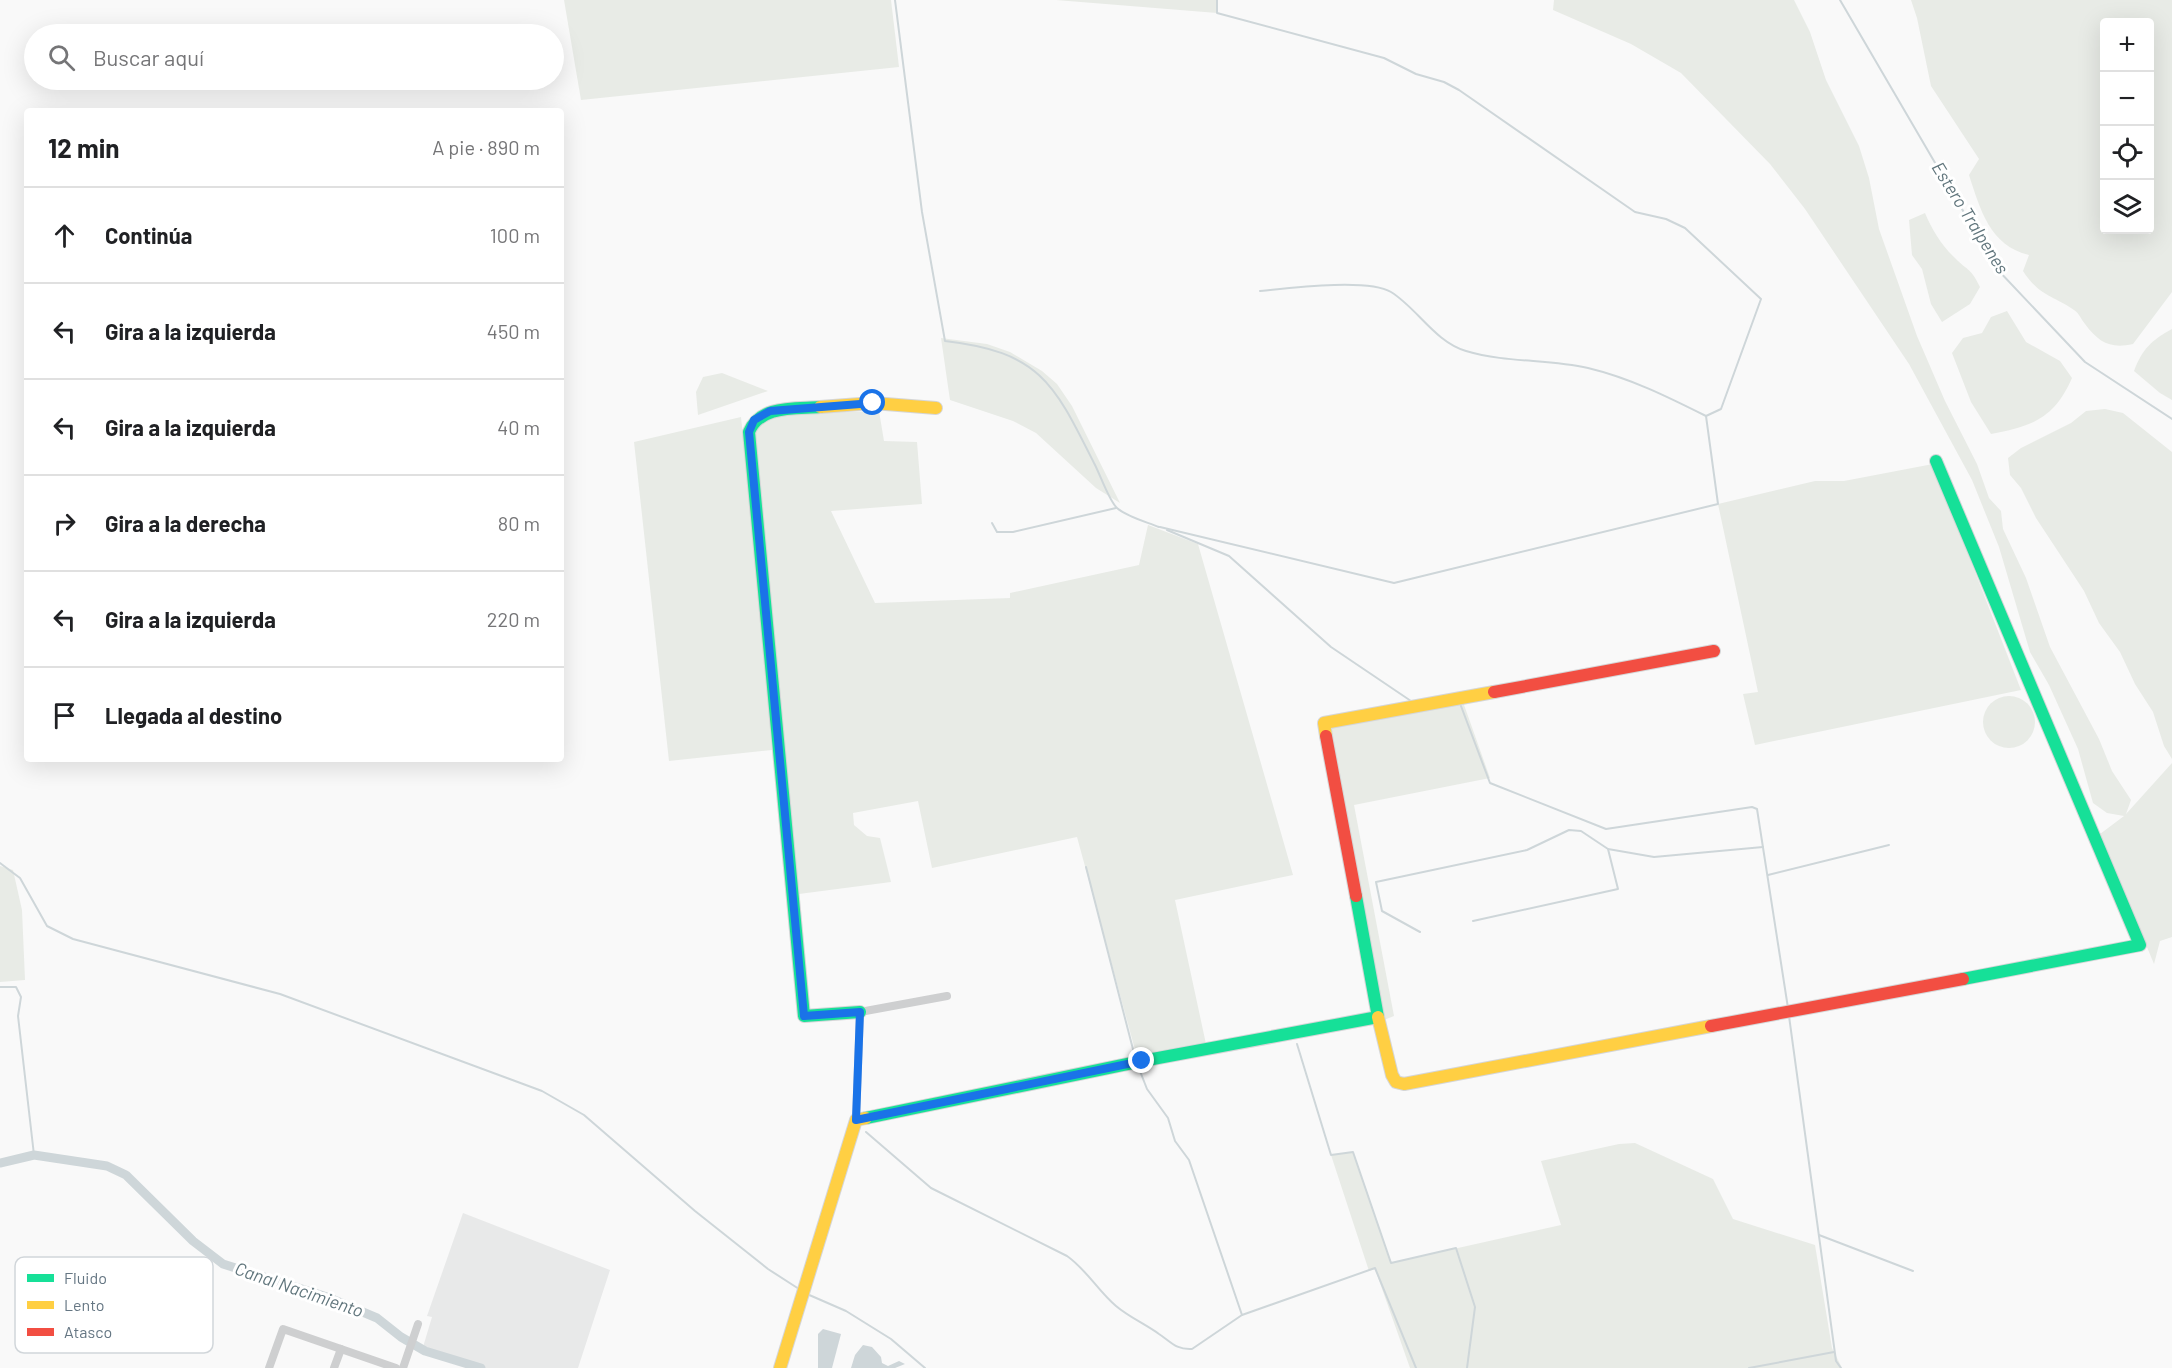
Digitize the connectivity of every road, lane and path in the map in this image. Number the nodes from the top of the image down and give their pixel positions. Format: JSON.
{"nodes":[{"id":1,"x":936,"y":408,"type":"dead end"},
{"id":2,"x":1936,"y":461,"type":"dead end"},
{"id":3,"x":1714,"y":651,"type":"dead end"},
{"id":4,"x":947,"y":996,"type":"dead end"},
{"id":5,"x":860,"y":1012,"type":"junction"},
{"id":6,"x":1378,"y":1017,"type":"junction"},
{"id":7,"x":856,"y":1120,"type":"junction"},
{"id":8,"x":418,"y":1324,"type":"dead end"},
{"id":9,"x":341,"y":1349,"type":"junction"},
{"id":10,"x":269,"y":1368,"type":"edge"},
{"id":11,"x":334,"y":1368,"type":"edge"},
{"id":12,"x":396,"y":1368,"type":"edge"},
{"id":13,"x":403,"y":1368,"type":"edge"},
{"id":14,"x":780,"y":1368,"type":"edge"}],
"edges":[{"from":1,"to":5,"type":"street"},
{"from":2,"to":6,"type":"street"},
{"from":3,"to":6,"type":"street"},
{"from":4,"to":5,"type":"street"},
{"from":5,"to":7,"type":"street"},
{"from":6,"to":7,"type":"street"},
{"from":7,"to":14,"type":"street"},
{"from":8,"to":13,"type":"street"},
{"from":9,"to":10,"type":"street"},
{"from":9,"to":11,"type":"street"},
{"from":9,"to":12,"type":"street"}]}
